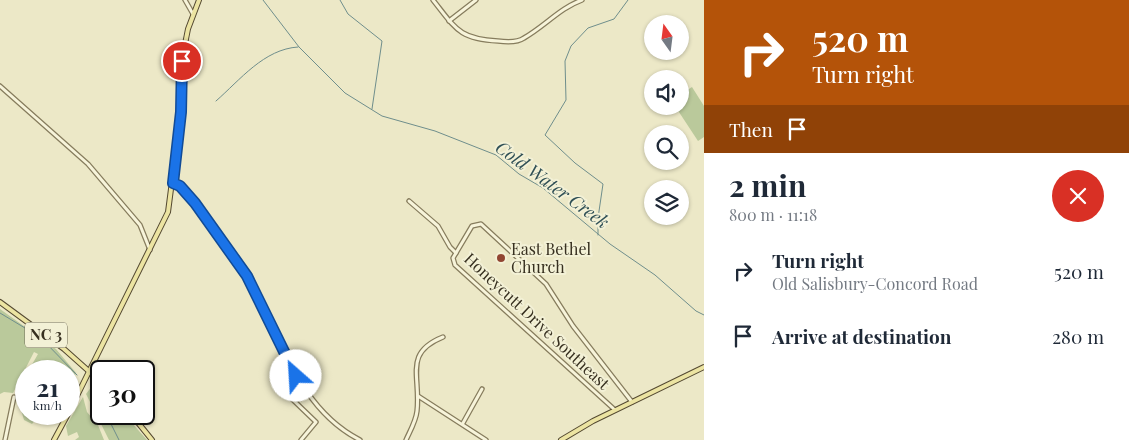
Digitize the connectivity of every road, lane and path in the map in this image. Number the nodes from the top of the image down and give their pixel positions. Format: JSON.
{"nodes":[{"id":1,"x":185,"y":0,"type":"edge"},
{"id":2,"x":200,"y":0,"type":"edge"},
{"id":3,"x":433,"y":0,"type":"edge"},
{"id":4,"x":476,"y":0,"type":"edge"},
{"id":5,"x":582,"y":0,"type":"edge"},
{"id":6,"x":193,"y":14,"type":"junction"},
{"id":7,"x":449,"y":21,"type":"junction"},
{"id":8,"x":0,"y":86,"type":"edge"},
{"id":9,"x":173,"y":183,"type":"junction"},
{"id":10,"x":409,"y":201,"type":"dead end"},
{"id":11,"x":150,"y":250,"type":"junction"},
{"id":12,"x":456,"y":253,"type":"junction"},
{"id":13,"x":0,"y":302,"type":"edge"},
{"id":14,"x":443,"y":337,"type":"dead end"},
{"id":15,"x":704,"y":367,"type":"edge"},
{"id":16,"x":89,"y":371,"type":"junction"},
{"id":17,"x":301,"y":385,"type":"junction"},
{"id":18,"x":482,"y":388,"type":"dead end"},
{"id":19,"x":80,"y":389,"type":"edge"},
{"id":20,"x":418,"y":396,"type":"junction"},
{"id":21,"x":14,"y":397,"type":"dead end"},
{"id":22,"x":632,"y":402,"type":"junction"},
{"id":23,"x":616,"y":410,"type":"junction"},
{"id":24,"x":462,"y":424,"type":"junction"},
{"id":25,"x":62,"y":425,"type":"edge"},
{"id":26,"x":140,"y":425,"type":"edge"},
{"id":27,"x":5,"y":440,"type":"edge"},
{"id":28,"x":54,"y":440,"type":"edge"},
{"id":29,"x":152,"y":440,"type":"edge"},
{"id":30,"x":301,"y":440,"type":"edge"},
{"id":31,"x":360,"y":440,"type":"edge"},
{"id":32,"x":406,"y":440,"type":"edge"},
{"id":33,"x":486,"y":440,"type":"edge"},
{"id":34,"x":561,"y":440,"type":"edge"}],
"edges":[{"from":1,"to":6,"type":"street"},
{"from":2,"to":6,"type":"main road"},
{"from":3,"to":7,"type":"street"},
{"from":4,"to":7,"type":"street"},
{"from":5,"to":7,"type":"street"},
{"from":6,"to":9,"type":"main road"},
{"from":8,"to":11,"type":"street"},
{"from":9,"to":11,"type":"main road"},
{"from":9,"to":17,"type":"street"},
{"from":10,"to":12,"type":"street"},
{"from":11,"to":16,"type":"main road"},
{"from":12,"to":22,"type":"street","name":"Honeycutt Drive Southeast"},
{"from":12,"to":23,"type":"street","name":"Honeycutt Drive Southeast"},
{"from":13,"to":16,"type":"main road","number":"NC 3"},
{"from":14,"to":20,"type":"street"},
{"from":15,"to":22,"type":"main road"},
{"from":16,"to":19,"type":"main road"},
{"from":17,"to":30,"type":"street"},
{"from":17,"to":31,"type":"street"},
{"from":18,"to":24,"type":"street"},
{"from":20,"to":24,"type":"street"},
{"from":20,"to":32,"type":"street"},
{"from":21,"to":27,"type":"street"},
{"from":22,"to":23,"type":"main road"},
{"from":23,"to":34,"type":"main road"},
{"from":24,"to":33,"type":"street"},
{"from":25,"to":28,"type":"main road"},
{"from":26,"to":29,"type":"main road"}]}
